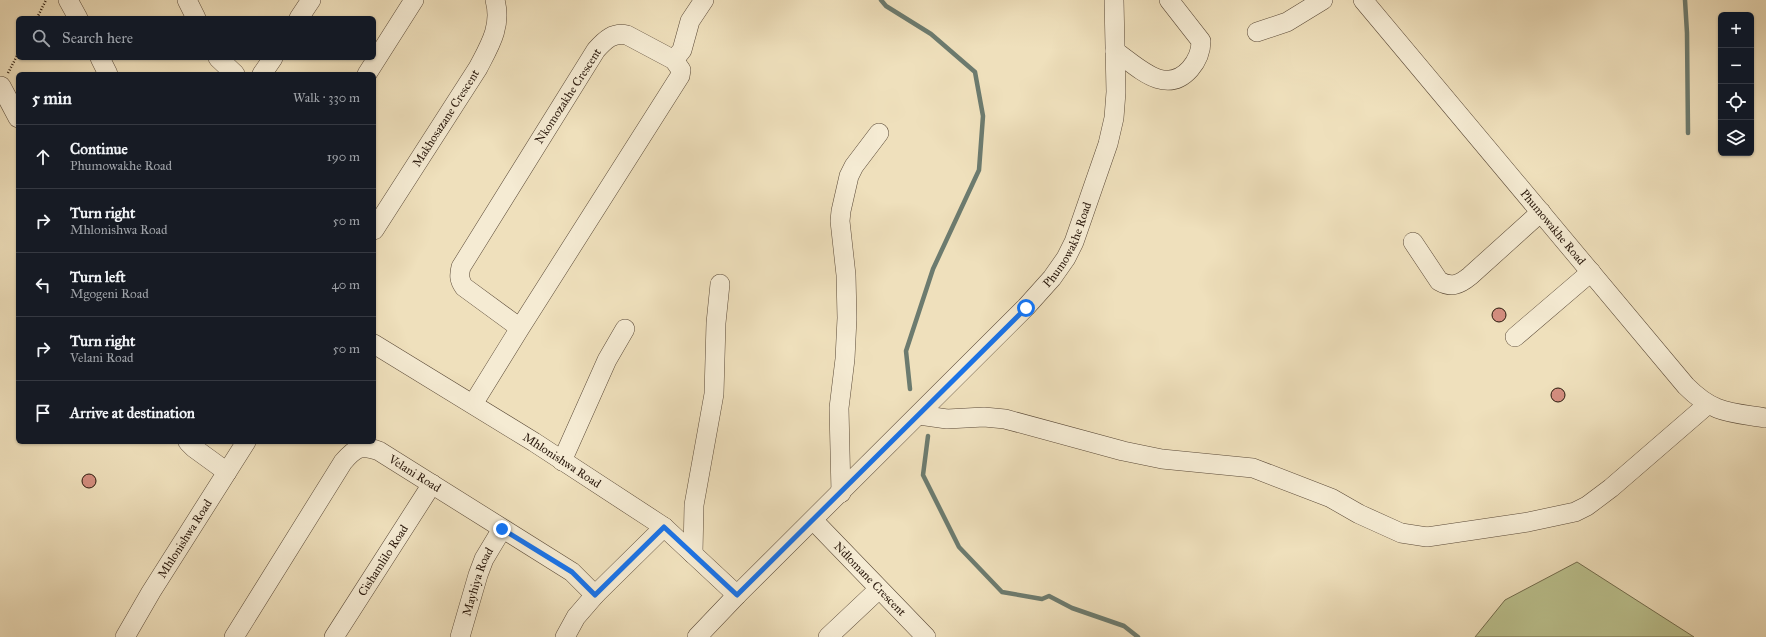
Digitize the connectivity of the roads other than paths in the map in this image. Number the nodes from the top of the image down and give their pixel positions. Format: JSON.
{"nodes":[{"id":1,"x":68,"y":0,"type":"edge"},
{"id":2,"x":187,"y":0,"type":"edge"},
{"id":3,"x":311,"y":0,"type":"edge"},
{"id":4,"x":414,"y":0,"type":"edge"},
{"id":5,"x":496,"y":0,"type":"edge"},
{"id":6,"x":704,"y":0,"type":"edge"},
{"id":7,"x":1114,"y":0,"type":"edge"},
{"id":8,"x":1169,"y":0,"type":"edge"},
{"id":9,"x":1323,"y":0,"type":"edge"},
{"id":10,"x":1363,"y":0,"type":"edge"},
{"id":11,"x":77,"y":16,"type":"edge"},
{"id":12,"x":195,"y":16,"type":"edge"},
{"id":13,"x":300,"y":16,"type":"edge"},
{"id":14,"x":1257,"y":32,"type":"dead end"},
{"id":15,"x":1115,"y":51,"type":"junction"},
{"id":16,"x":101,"y":60,"type":"edge"},
{"id":17,"x":220,"y":60,"type":"edge"},
{"id":18,"x":272,"y":60,"type":"edge"},
{"id":19,"x":376,"y":60,"type":"edge"},
{"id":20,"x":376,"y":60,"type":"edge"},
{"id":21,"x":674,"y":60,"type":"junction"},
{"id":22,"x":107,"y":72,"type":"edge"},
{"id":23,"x":233,"y":72,"type":"edge"},
{"id":24,"x":263,"y":72,"type":"edge"},
{"id":25,"x":368,"y":72,"type":"edge"},
{"id":26,"x":1,"y":86,"type":"road end"},
{"id":27,"x":16,"y":114,"type":"edge"},
{"id":28,"x":879,"y":133,"type":"dead end"},
{"id":29,"x":1541,"y":212,"type":"junction"},
{"id":30,"x":376,"y":227,"type":"edge"},
{"id":31,"x":1413,"y":242,"type":"dead end"},
{"id":32,"x":1591,"y":272,"type":"junction"},
{"id":33,"x":720,"y":284,"type":"dead end"},
{"id":34,"x":520,"y":328,"type":"junction"},
{"id":35,"x":625,"y":329,"type":"dead end"},
{"id":36,"x":1516,"y":337,"type":"dead end"},
{"id":37,"x":376,"y":345,"type":"edge"},
{"id":38,"x":473,"y":404,"type":"junction"},
{"id":39,"x":1707,"y":405,"type":"junction"},
{"id":40,"x":919,"y":415,"type":"junction"},
{"id":41,"x":1766,"y":418,"type":"edge"},
{"id":42,"x":190,"y":444,"type":"edge"},
{"id":43,"x":245,"y":444,"type":"edge"},
{"id":44,"x":562,"y":461,"type":"junction"},
{"id":45,"x":227,"y":472,"type":"junction"},
{"id":46,"x":432,"y":484,"type":"junction"},
{"id":47,"x":841,"y":492,"type":"junction"},
{"id":48,"x":813,"y":520,"type":"junction"},
{"id":49,"x":664,"y":527,"type":"junction"},
{"id":50,"x":502,"y":529,"type":"junction"},
{"id":51,"x":693,"y":554,"type":"junction"},
{"id":52,"x":879,"y":589,"type":"junction"},
{"id":53,"x":595,"y":595,"type":"junction"},
{"id":54,"x":737,"y":595,"type":"junction"},
{"id":55,"x":125,"y":637,"type":"edge"},
{"id":56,"x":234,"y":637,"type":"edge"},
{"id":57,"x":334,"y":637,"type":"edge"},
{"id":58,"x":460,"y":637,"type":"edge"},
{"id":59,"x":565,"y":637,"type":"edge"},
{"id":60,"x":697,"y":637,"type":"edge"},
{"id":61,"x":828,"y":637,"type":"edge"},
{"id":62,"x":926,"y":637,"type":"edge"}],
"edges":[{"from":1,"to":11,"type":"street"},
{"from":2,"to":12,"type":"street"},
{"from":3,"to":13,"type":"street"},
{"from":4,"to":20,"type":"street"},
{"from":5,"to":30,"type":"street","name":"Makhosazane Crescent"},
{"from":6,"to":21,"type":"street"},
{"from":7,"to":15,"type":"street","name":"Phumowakhe Road"},
{"from":8,"to":15,"type":"street"},
{"from":9,"to":14,"type":"street"},
{"from":10,"to":29,"type":"street","name":"Phumowakhe Road"},
{"from":15,"to":40,"type":"street","name":"Phumowakhe Road"},
{"from":16,"to":22,"type":"street"},
{"from":17,"to":23,"type":"street"},
{"from":18,"to":24,"type":"street"},
{"from":19,"to":25,"type":"street"},
{"from":21,"to":34,"type":"street"},
{"from":21,"to":34,"type":"street","name":"Nkomozakhe Crescent"},
{"from":26,"to":27,"type":"street"},
{"from":28,"to":47,"type":"street"},
{"from":29,"to":31,"type":"street"},
{"from":29,"to":32,"type":"street","name":"Phumowakhe Road"},
{"from":32,"to":36,"type":"street"},
{"from":32,"to":39,"type":"street","name":"Phumowakhe Road"},
{"from":33,"to":51,"type":"street"},
{"from":34,"to":38,"type":"street"},
{"from":35,"to":44,"type":"street"},
{"from":37,"to":38,"type":"street","name":"Mhlonishwa Road"},
{"from":38,"to":44,"type":"street","name":"Mhlonishwa Road"},
{"from":39,"to":40,"type":"street"},
{"from":39,"to":41,"type":"street","name":"Phumowakhe Road"},
{"from":40,"to":47,"type":"street","name":"Phumowakhe Road"},
{"from":42,"to":45,"type":"street"},
{"from":43,"to":45,"type":"street","name":"Mhlonishwa Road"},
{"from":44,"to":49,"type":"street","name":"Mhlonishwa Road"},
{"from":45,"to":55,"type":"street","name":"Mhlonishwa Road"},
{"from":46,"to":50,"type":"street","name":"Velani Road"},
{"from":46,"to":56,"type":"street","name":"Velani Road"},
{"from":46,"to":57,"type":"street","name":"Cishamlilo Road"},
{"from":47,"to":48,"type":"street","name":"Phumowakhe Road"},
{"from":48,"to":52,"type":"street","name":"Ndlomane Crescent"},
{"from":48,"to":54,"type":"street","name":"Phumowakhe Road"},
{"from":49,"to":51,"type":"street","name":"Mhlonishwa Road"},
{"from":49,"to":53,"type":"street"},
{"from":50,"to":53,"type":"street","name":"Velani Road"},
{"from":50,"to":58,"type":"street","name":"Mayhiya Road"},
{"from":51,"to":54,"type":"street","name":"Mhlonishwa Road"},
{"from":52,"to":61,"type":"street"},
{"from":52,"to":62,"type":"street","name":"Ndlomane Crescent"},
{"from":53,"to":59,"type":"street"},
{"from":54,"to":60,"type":"street","name":"Phumowakhe Road"}]}
